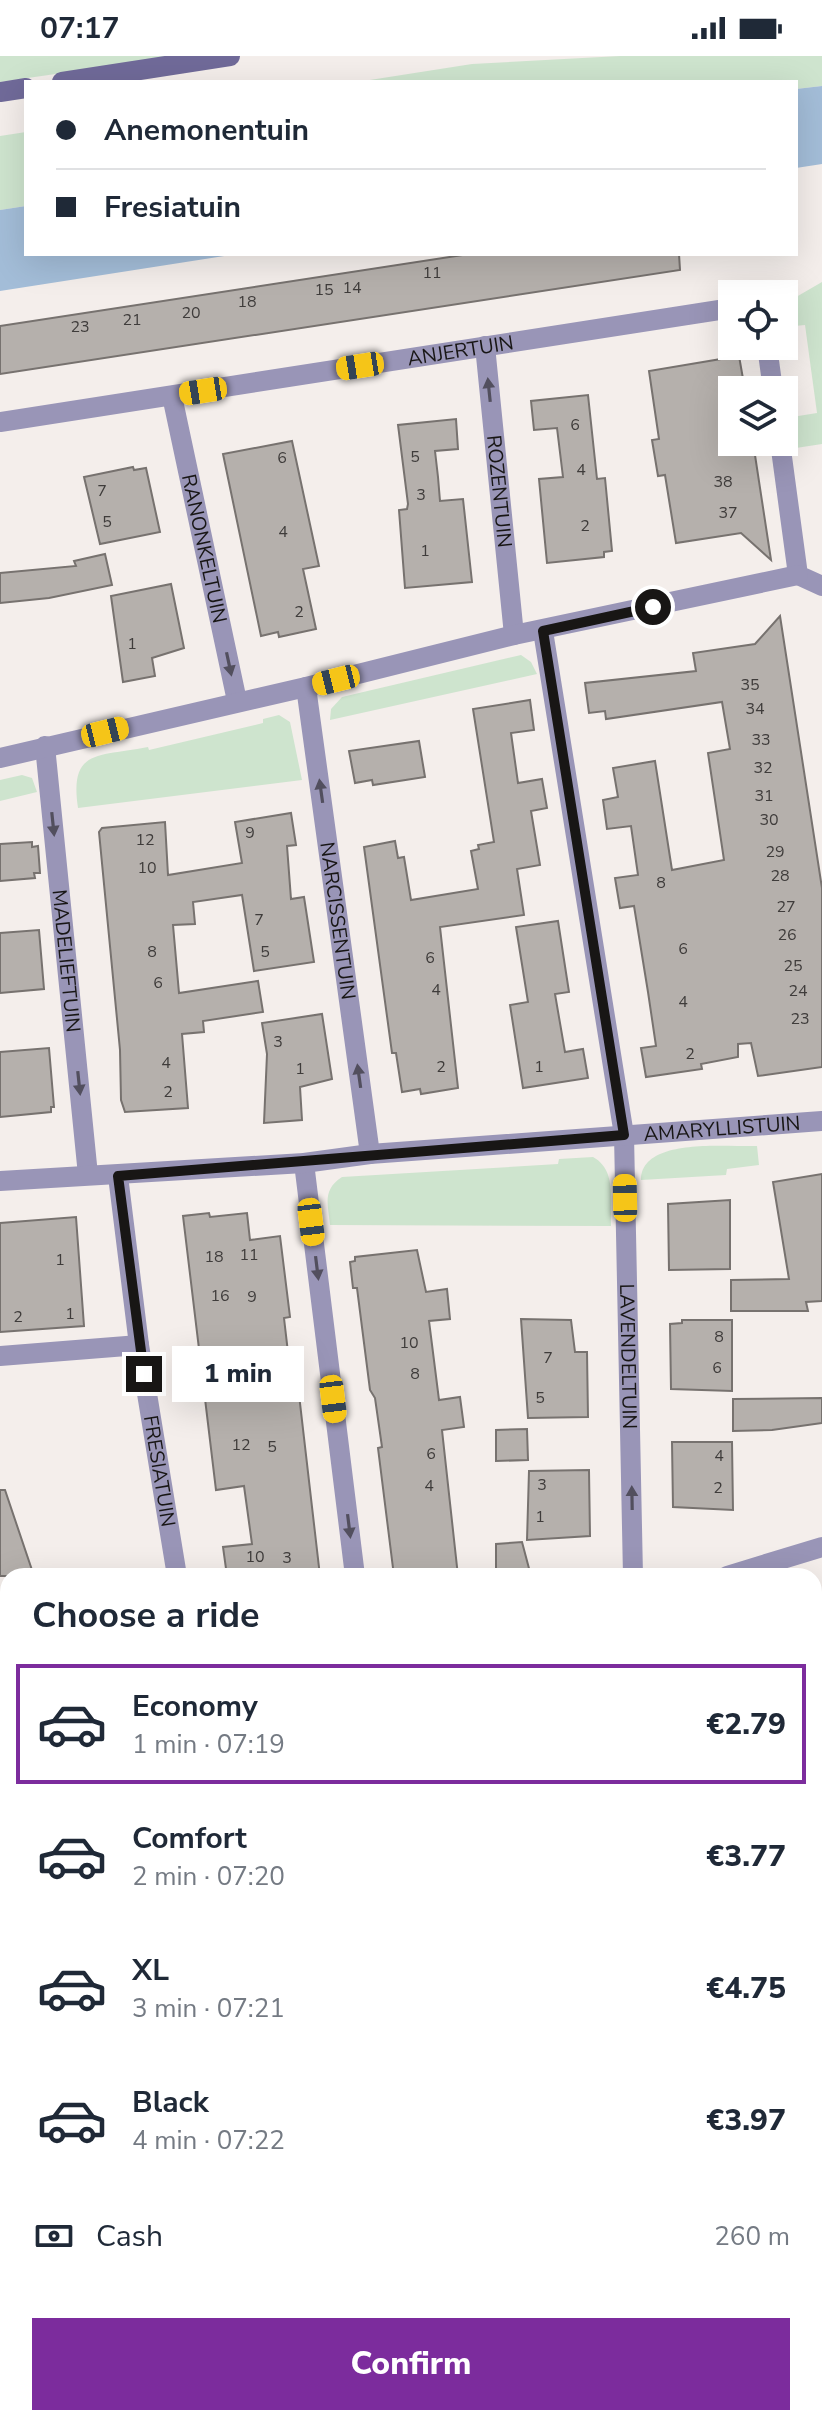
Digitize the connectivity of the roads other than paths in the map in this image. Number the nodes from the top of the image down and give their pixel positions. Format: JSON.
{"nodes":[{"id":1,"x":230,"y":56,"type":"edge"},
{"id":2,"x":75,"y":80,"type":"edge"},
{"id":3,"x":24,"y":88,"type":"edge"},
{"id":4,"x":0,"y":92,"type":"edge"},
{"id":5,"x":718,"y":310,"type":"edge"},
{"id":6,"x":485,"y":346,"type":"junction"},
{"id":7,"x":172,"y":396,"type":"junction"},
{"id":8,"x":0,"y":422,"type":"edge"},
{"id":9,"x":782,"y":456,"type":"edge"},
{"id":10,"x":798,"y":575,"type":"junction"},
{"id":11,"x":822,"y":586,"type":"edge"},
{"id":12,"x":543,"y":631,"type":"junction"},
{"id":13,"x":514,"y":635,"type":"junction"},
{"id":14,"x":306,"y":687,"type":"junction"},
{"id":15,"x":237,"y":701,"type":"junction"},
{"id":16,"x":45,"y":746,"type":"junction"},
{"id":17,"x":0,"y":758,"type":"edge"},
{"id":18,"x":822,"y":1121,"type":"edge"},
{"id":19,"x":624,"y":1135,"type":"junction"},
{"id":20,"x":370,"y":1154,"type":"junction"},
{"id":21,"x":304,"y":1163,"type":"junction"},
{"id":22,"x":88,"y":1175,"type":"junction"},
{"id":23,"x":118,"y":1176,"type":"junction"},
{"id":24,"x":0,"y":1181,"type":"edge"},
{"id":25,"x":139,"y":1345,"type":"junction"},
{"id":26,"x":0,"y":1356,"type":"edge"},
{"id":27,"x":822,"y":1547,"type":"edge"},
{"id":28,"x":176,"y":1568,"type":"edge"},
{"id":29,"x":354,"y":1568,"type":"edge"},
{"id":30,"x":633,"y":1568,"type":"edge"},
{"id":31,"x":753,"y":1568,"type":"edge"}],
"edges":[{"from":1,"to":2,"type":"main road"},
{"from":3,"to":4,"type":"main road"},
{"from":5,"to":6,"type":"street","name":"ANJERTUIN"},
{"from":6,"to":7,"type":"street","name":"ANJERTUIN"},
{"from":13,"to":6,"type":"street","name":"ROZENTUIN","one_way":true},
{"from":7,"to":8,"type":"street","name":"ANJERTUIN"},
{"from":7,"to":15,"type":"street","name":"RANONKELTUIN","one_way":true},
{"from":9,"to":10,"type":"street"},
{"from":10,"to":11,"type":"street"},
{"from":10,"to":12,"type":"street"},
{"from":12,"to":13,"type":"street"},
{"from":12,"to":19,"type":"street","name":"LAVENDELTUIN"},
{"from":13,"to":14,"type":"street"},
{"from":14,"to":15,"type":"street"},
{"from":20,"to":14,"type":"street","name":"NARCISSENTUIN","one_way":true},
{"from":15,"to":16,"type":"street"},
{"from":16,"to":17,"type":"street"},
{"from":16,"to":22,"type":"street","name":"MADELIEFTUIN","one_way":true},
{"from":18,"to":19,"type":"street","name":"AMARYLLISTUIN"},
{"from":19,"to":20,"type":"street","name":"AMARYLLISTUIN"},
{"from":30,"to":19,"type":"street","name":"LAVENDELTUIN","one_way":true},
{"from":20,"to":21,"type":"street","name":"AMARYLLISTUIN"},
{"from":21,"to":23,"type":"street","name":"AMARYLLISTUIN"},
{"from":21,"to":29,"type":"street","one_way":true},
{"from":22,"to":23,"type":"street","name":"AMARYLLISTUIN"},
{"from":22,"to":24,"type":"street","name":"AMARYLLISTUIN"},
{"from":23,"to":25,"type":"street","name":"FRESIATUIN"},
{"from":25,"to":26,"type":"street"},
{"from":25,"to":28,"type":"street","name":"FRESIATUIN"},
{"from":27,"to":31,"type":"street"}]}
